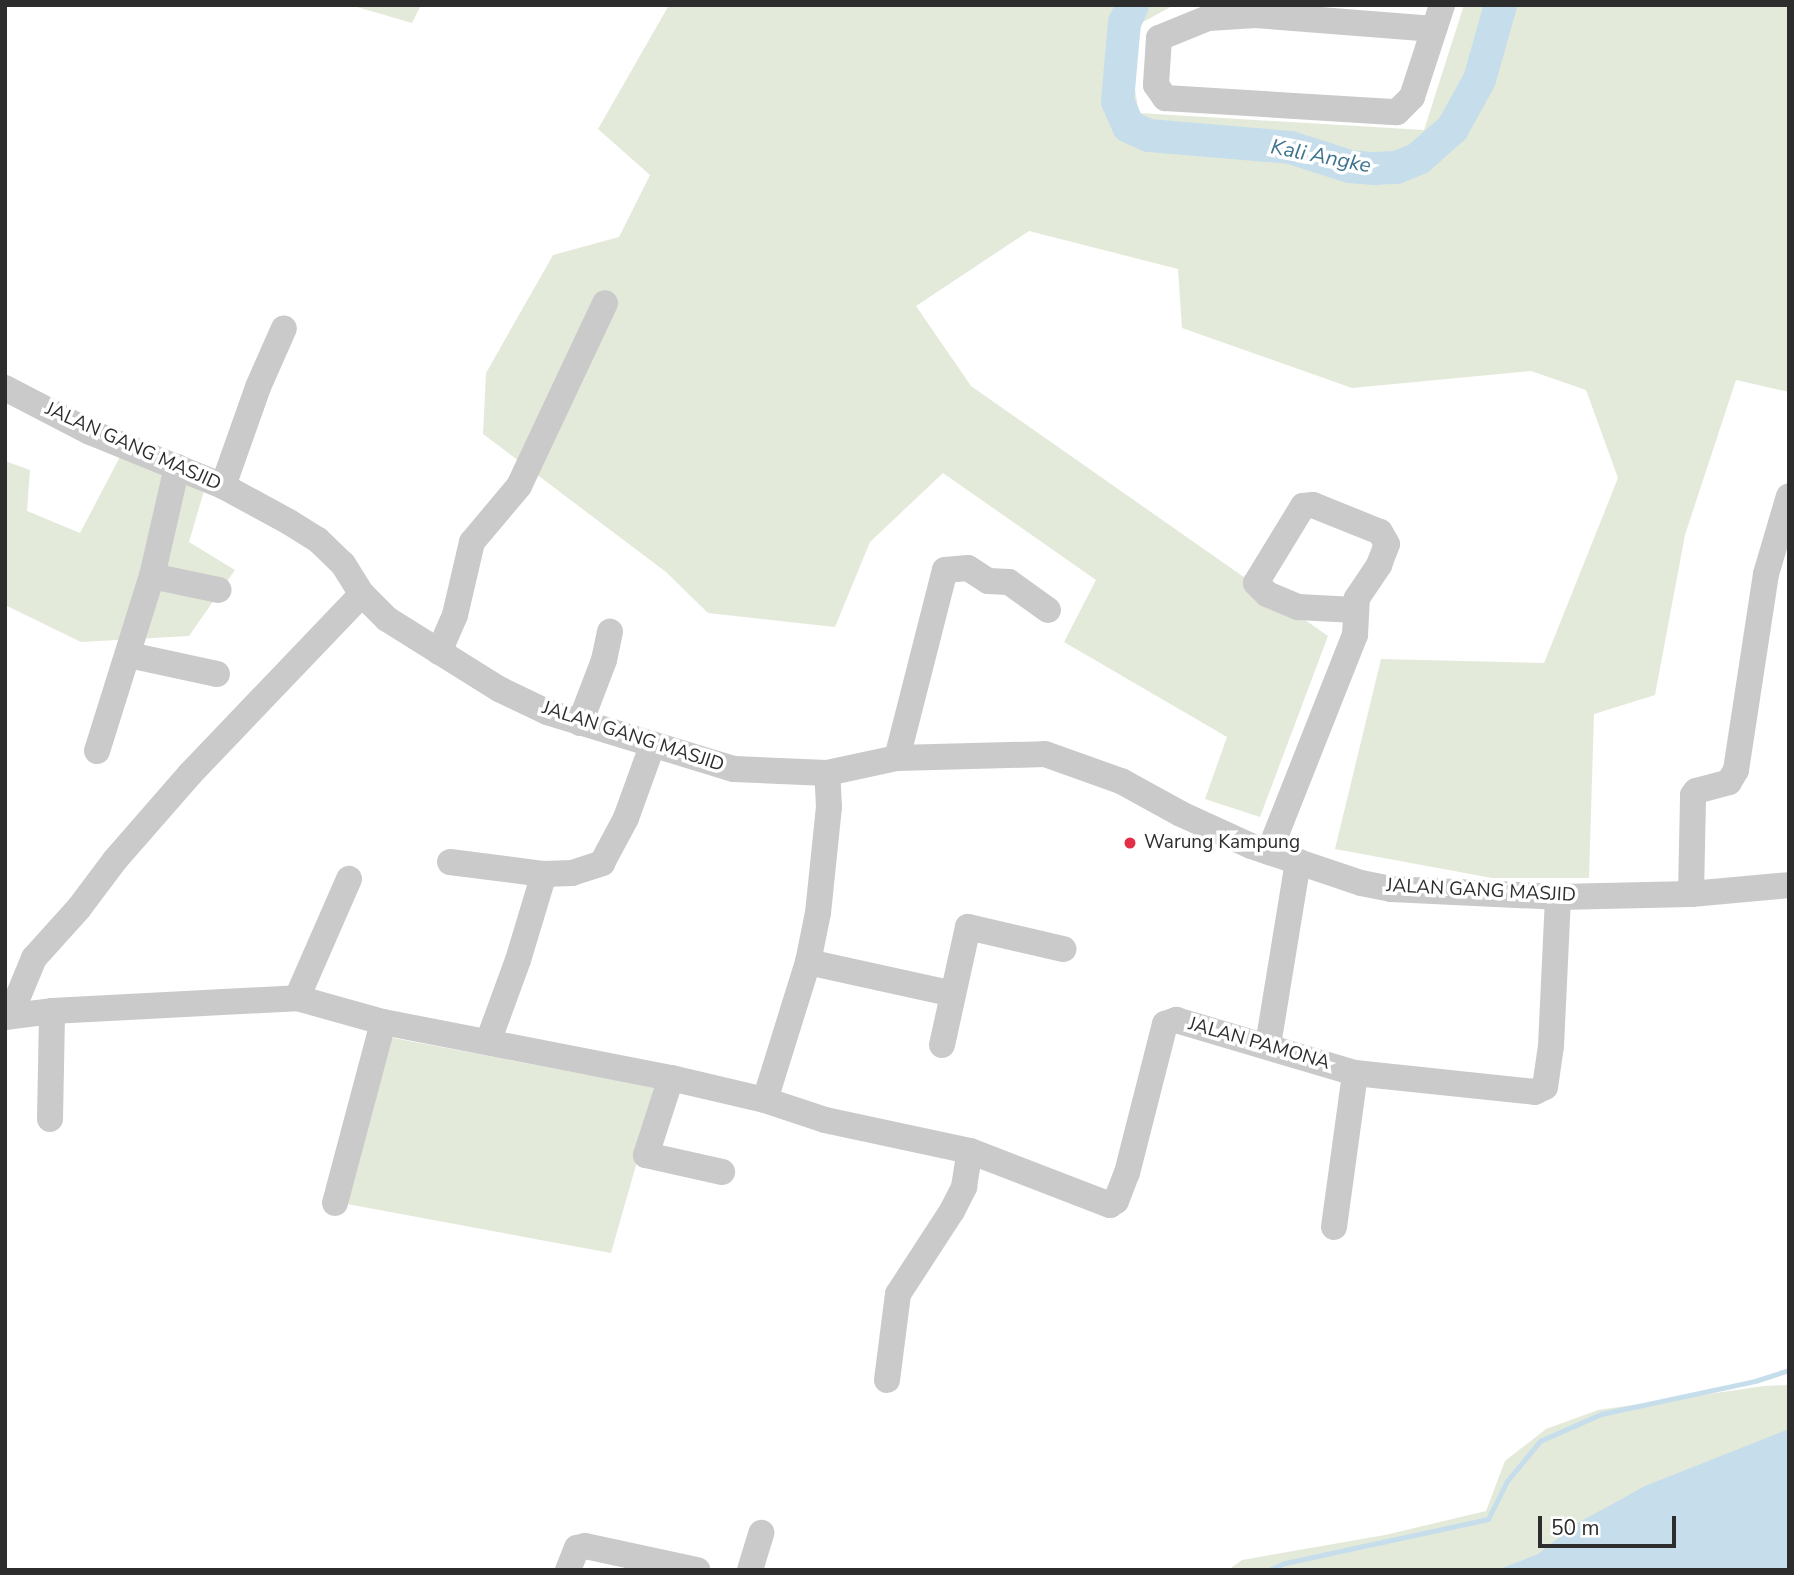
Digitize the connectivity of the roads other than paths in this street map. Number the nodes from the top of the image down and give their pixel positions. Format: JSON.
{"nodes":[{"id":1,"x":1256,"y":10,"type":"edge"},
{"id":2,"x":1438,"y":17,"type":"edge"},
{"id":3,"x":605,"y":303,"type":"dead end"},
{"id":4,"x":284,"y":328,"type":"dead end"},
{"id":5,"x":5,"y":388,"type":"edge"},
{"id":6,"x":177,"y":467,"type":"junction"},
{"id":7,"x":223,"y":486,"type":"junction"},
{"id":8,"x":1789,"y":496,"type":"edge"},
{"id":9,"x":152,"y":576,"type":"junction"},
{"id":10,"x":219,"y":590,"type":"dead end"},
{"id":11,"x":362,"y":594,"type":"junction"},
{"id":12,"x":1048,"y":610,"type":"dead end"},
{"id":13,"x":1355,"y":610,"type":"junction"},
{"id":14,"x":610,"y":632,"type":"dead end"},
{"id":15,"x":439,"y":652,"type":"junction"},
{"id":16,"x":129,"y":655,"type":"junction"},
{"id":17,"x":217,"y":674,"type":"dead end"},
{"id":18,"x":580,"y":723,"type":"junction"},
{"id":19,"x":652,"y":747,"type":"junction"},
{"id":20,"x":97,"y":751,"type":"dead end"},
{"id":21,"x":897,"y":758,"type":"junction"},
{"id":22,"x":827,"y":773,"type":"junction"},
{"id":23,"x":1269,"y":852,"type":"junction"},
{"id":24,"x":1298,"y":861,"type":"junction"},
{"id":25,"x":450,"y":862,"type":"dead end"},
{"id":26,"x":544,"y":874,"type":"junction"},
{"id":27,"x":349,"y":879,"type":"dead end"},
{"id":28,"x":1789,"y":886,"type":"edge"},
{"id":29,"x":1692,"y":894,"type":"junction"},
{"id":30,"x":1558,"y":897,"type":"junction"},
{"id":31,"x":1063,"y":949,"type":"dead end"},
{"id":32,"x":808,"y":962,"type":"junction"},
{"id":33,"x":953,"y":994,"type":"junction"},
{"id":34,"x":297,"y":998,"type":"junction"},
{"id":35,"x":52,"y":1011,"type":"junction"},
{"id":36,"x":8,"y":1016,"type":"edge"},
{"id":37,"x":383,"y":1022,"type":"junction"},
{"id":38,"x":488,"y":1042,"type":"junction"},
{"id":39,"x":942,"y":1045,"type":"dead end"},
{"id":40,"x":1268,"y":1045,"type":"junction"},
{"id":41,"x":1355,"y":1073,"type":"junction"},
{"id":42,"x":671,"y":1078,"type":"junction"},
{"id":43,"x":765,"y":1100,"type":"junction"},
{"id":44,"x":50,"y":1119,"type":"dead end"},
{"id":45,"x":970,"y":1151,"type":"junction"},
{"id":46,"x":722,"y":1172,"type":"dead end"},
{"id":47,"x":335,"y":1203,"type":"dead end"},
{"id":48,"x":1334,"y":1227,"type":"dead end"},
{"id":49,"x":887,"y":1380,"type":"dead end"},
{"id":50,"x":761,"y":1533,"type":"dead end"},
{"id":51,"x":681,"y":1567,"type":"edge"},
{"id":52,"x":568,"y":1570,"type":"edge"},
{"id":53,"x":750,"y":1570,"type":"edge"}],
"edges":[{"from":1,"to":2,"type":"street"},
{"from":1,"to":2,"type":"street"},
{"from":3,"to":15,"type":"street"},
{"from":4,"to":7,"type":"street"},
{"from":5,"to":6,"type":"street","name":"JALAN GANG MASJID"},
{"from":6,"to":7,"type":"street","name":"JALAN GANG MASJID"},
{"from":6,"to":9,"type":"street"},
{"from":7,"to":11,"type":"street","name":"JALAN GANG MASJID"},
{"from":8,"to":29,"type":"street"},
{"from":9,"to":10,"type":"street"},
{"from":9,"to":16,"type":"street"},
{"from":11,"to":15,"type":"street","name":"JALAN GANG MASJID"},
{"from":11,"to":36,"type":"street"},
{"from":12,"to":21,"type":"street"},
{"from":13,"to":13,"type":"street"},
{"from":13,"to":23,"type":"street"},
{"from":14,"to":18,"type":"street"},
{"from":15,"to":18,"type":"street","name":"JALAN GANG MASJID"},
{"from":16,"to":17,"type":"street"},
{"from":16,"to":20,"type":"street"},
{"from":18,"to":19,"type":"street","name":"JALAN GANG MASJID"},
{"from":19,"to":22,"type":"street","name":"JALAN GANG MASJID"},
{"from":19,"to":26,"type":"street"},
{"from":21,"to":22,"type":"street","name":"JALAN GANG MASJID"},
{"from":21,"to":23,"type":"street","name":"JALAN GANG MASJID"},
{"from":22,"to":32,"type":"street"},
{"from":23,"to":24,"type":"street","name":"JALAN GANG MASJID"},
{"from":24,"to":30,"type":"street","name":"JALAN GANG MASJID"},
{"from":24,"to":40,"type":"street"},
{"from":25,"to":26,"type":"street"},
{"from":26,"to":38,"type":"street"},
{"from":27,"to":34,"type":"street"},
{"from":28,"to":29,"type":"street","name":"JALAN GANG MASJID"},
{"from":29,"to":30,"type":"street","name":"JALAN GANG MASJID"},
{"from":30,"to":41,"type":"street","name":"JALAN PAMONA"},
{"from":31,"to":33,"type":"street"},
{"from":32,"to":33,"type":"street"},
{"from":32,"to":43,"type":"street"},
{"from":33,"to":39,"type":"street"},
{"from":34,"to":35,"type":"street","name":"JALAN PAMONA"},
{"from":34,"to":37,"type":"street","name":"JALAN PAMONA"},
{"from":35,"to":36,"type":"street","name":"JALAN PAMONA"},
{"from":35,"to":44,"type":"street"},
{"from":37,"to":38,"type":"street","name":"JALAN PAMONA"},
{"from":37,"to":47,"type":"street"},
{"from":38,"to":42,"type":"street","name":"JALAN PAMONA"},
{"from":40,"to":41,"type":"street","name":"JALAN PAMONA"},
{"from":40,"to":45,"type":"street","name":"JALAN PAMONA"},
{"from":41,"to":48,"type":"street"},
{"from":42,"to":43,"type":"street","name":"JALAN PAMONA"},
{"from":42,"to":46,"type":"street"},
{"from":43,"to":45,"type":"street","name":"JALAN PAMONA"},
{"from":45,"to":49,"type":"street"},
{"from":50,"to":53,"type":"street"},
{"from":51,"to":52,"type":"street"}]}
